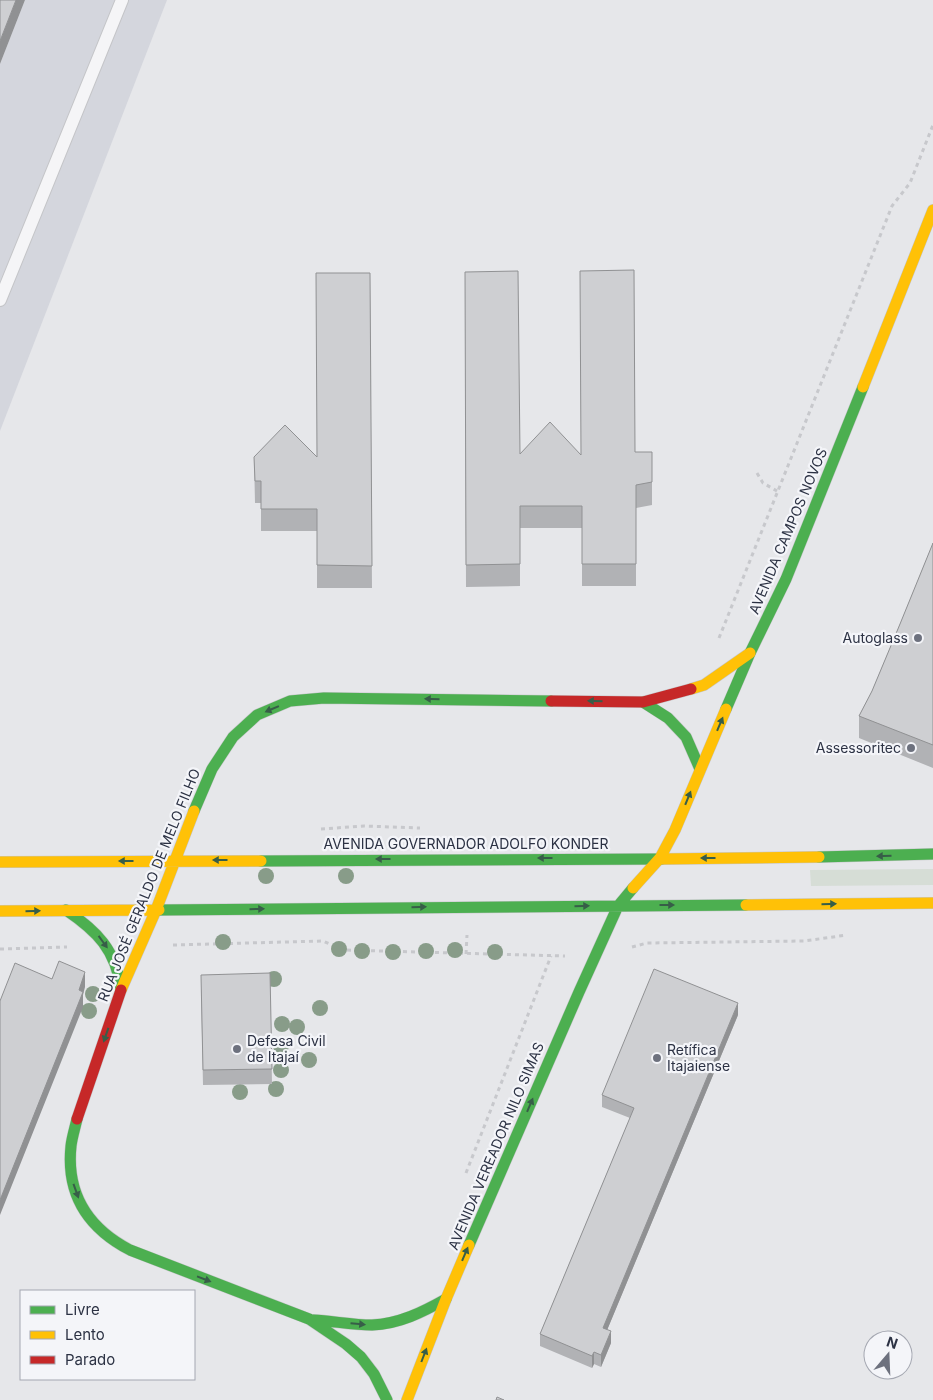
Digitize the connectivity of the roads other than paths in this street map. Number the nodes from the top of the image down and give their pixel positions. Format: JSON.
{"nodes":[{"id":1,"x":122,"y":0,"type":"edge"},
{"id":2,"x":933,"y":210,"type":"edge"},
{"id":3,"x":0,"y":300,"type":"edge"},
{"id":4,"x":750,"y":653,"type":"junction"},
{"id":5,"x":644,"y":702,"type":"junction"},
{"id":6,"x":700,"y":769,"type":"junction"},
{"id":7,"x":933,"y":854,"type":"edge"},
{"id":8,"x":660,"y":858,"type":"junction"},
{"id":9,"x":175,"y":860,"type":"junction"},
{"id":10,"x":0,"y":862,"type":"edge"},
{"id":11,"x":933,"y":903,"type":"edge"},
{"id":12,"x":618,"y":906,"type":"junction"},
{"id":13,"x":66,"y":910,"type":"junction"},
{"id":14,"x":156,"y":910,"type":"junction"},
{"id":15,"x":0,"y":911,"type":"edge"},
{"id":16,"x":121,"y":989,"type":"junction"},
{"id":17,"x":446,"y":1299,"type":"junction"},
{"id":18,"x":309,"y":1319,"type":"junction"},
{"id":19,"x":387,"y":1400,"type":"edge"},
{"id":20,"x":407,"y":1400,"type":"edge"}],
"edges":[{"from":1,"to":3,"type":"lane"},
{"from":2,"to":4,"type":"main road","name":"AVENIDA CAMPOS NOVOS"},
{"from":4,"to":5,"type":"main road","name":"RUA JOSÉ GERALDO DE MELO FILHO"},
{"from":6,"to":4,"type":"main road","name":"AVENIDA CAMPOS NOVOS","one_way":true},
{"from":5,"to":6,"type":"main road"},
{"from":5,"to":9,"type":"main road","name":"RUA JOSÉ GERALDO DE MELO FILHO","one_way":true},
{"from":8,"to":6,"type":"main road","name":"AVENIDA CAMPOS NOVOS","one_way":true},
{"from":7,"to":8,"type":"main road","name":"AVENIDA GOVERNADOR ADOLFO KONDER","one_way":true},
{"from":8,"to":9,"type":"main road","name":"AVENIDA GOVERNADOR ADOLFO KONDER","one_way":true},
{"from":8,"to":12,"type":"main road","name":"AVENIDA CAMPOS NOVOS"},
{"from":9,"to":10,"type":"main road","name":"AVENIDA GOVERNADOR ADOLFO KONDER","one_way":true},
{"from":9,"to":14,"type":"main road","name":"RUA JOSÉ GERALDO DE MELO FILHO"},
{"from":12,"to":11,"type":"main road","one_way":true},
{"from":14,"to":12,"type":"main road","one_way":true},
{"from":17,"to":12,"type":"main road","name":"AVENIDA VEREADOR NILO SIMAS","one_way":true},
{"from":13,"to":14,"type":"main road"},
{"from":15,"to":13,"type":"main road","one_way":true},
{"from":13,"to":16,"type":"main road","one_way":true},
{"from":14,"to":16,"type":"main road","name":"RUA JOSÉ GERALDO DE MELO FILHO"},
{"from":16,"to":18,"type":"main road","name":"RUA JOSÉ GERALDO DE MELO FILHO","one_way":true},
{"from":18,"to":17,"type":"main road","name":"RUA JOSÉ GERALDO DE MELO FILHO","one_way":true},
{"from":20,"to":17,"type":"main road","name":"AVENIDA VEREADOR NILO SIMAS","one_way":true},
{"from":18,"to":19,"type":"main road","name":"RUA JOSÉ GERALDO DE MELO FILHO"}]}
